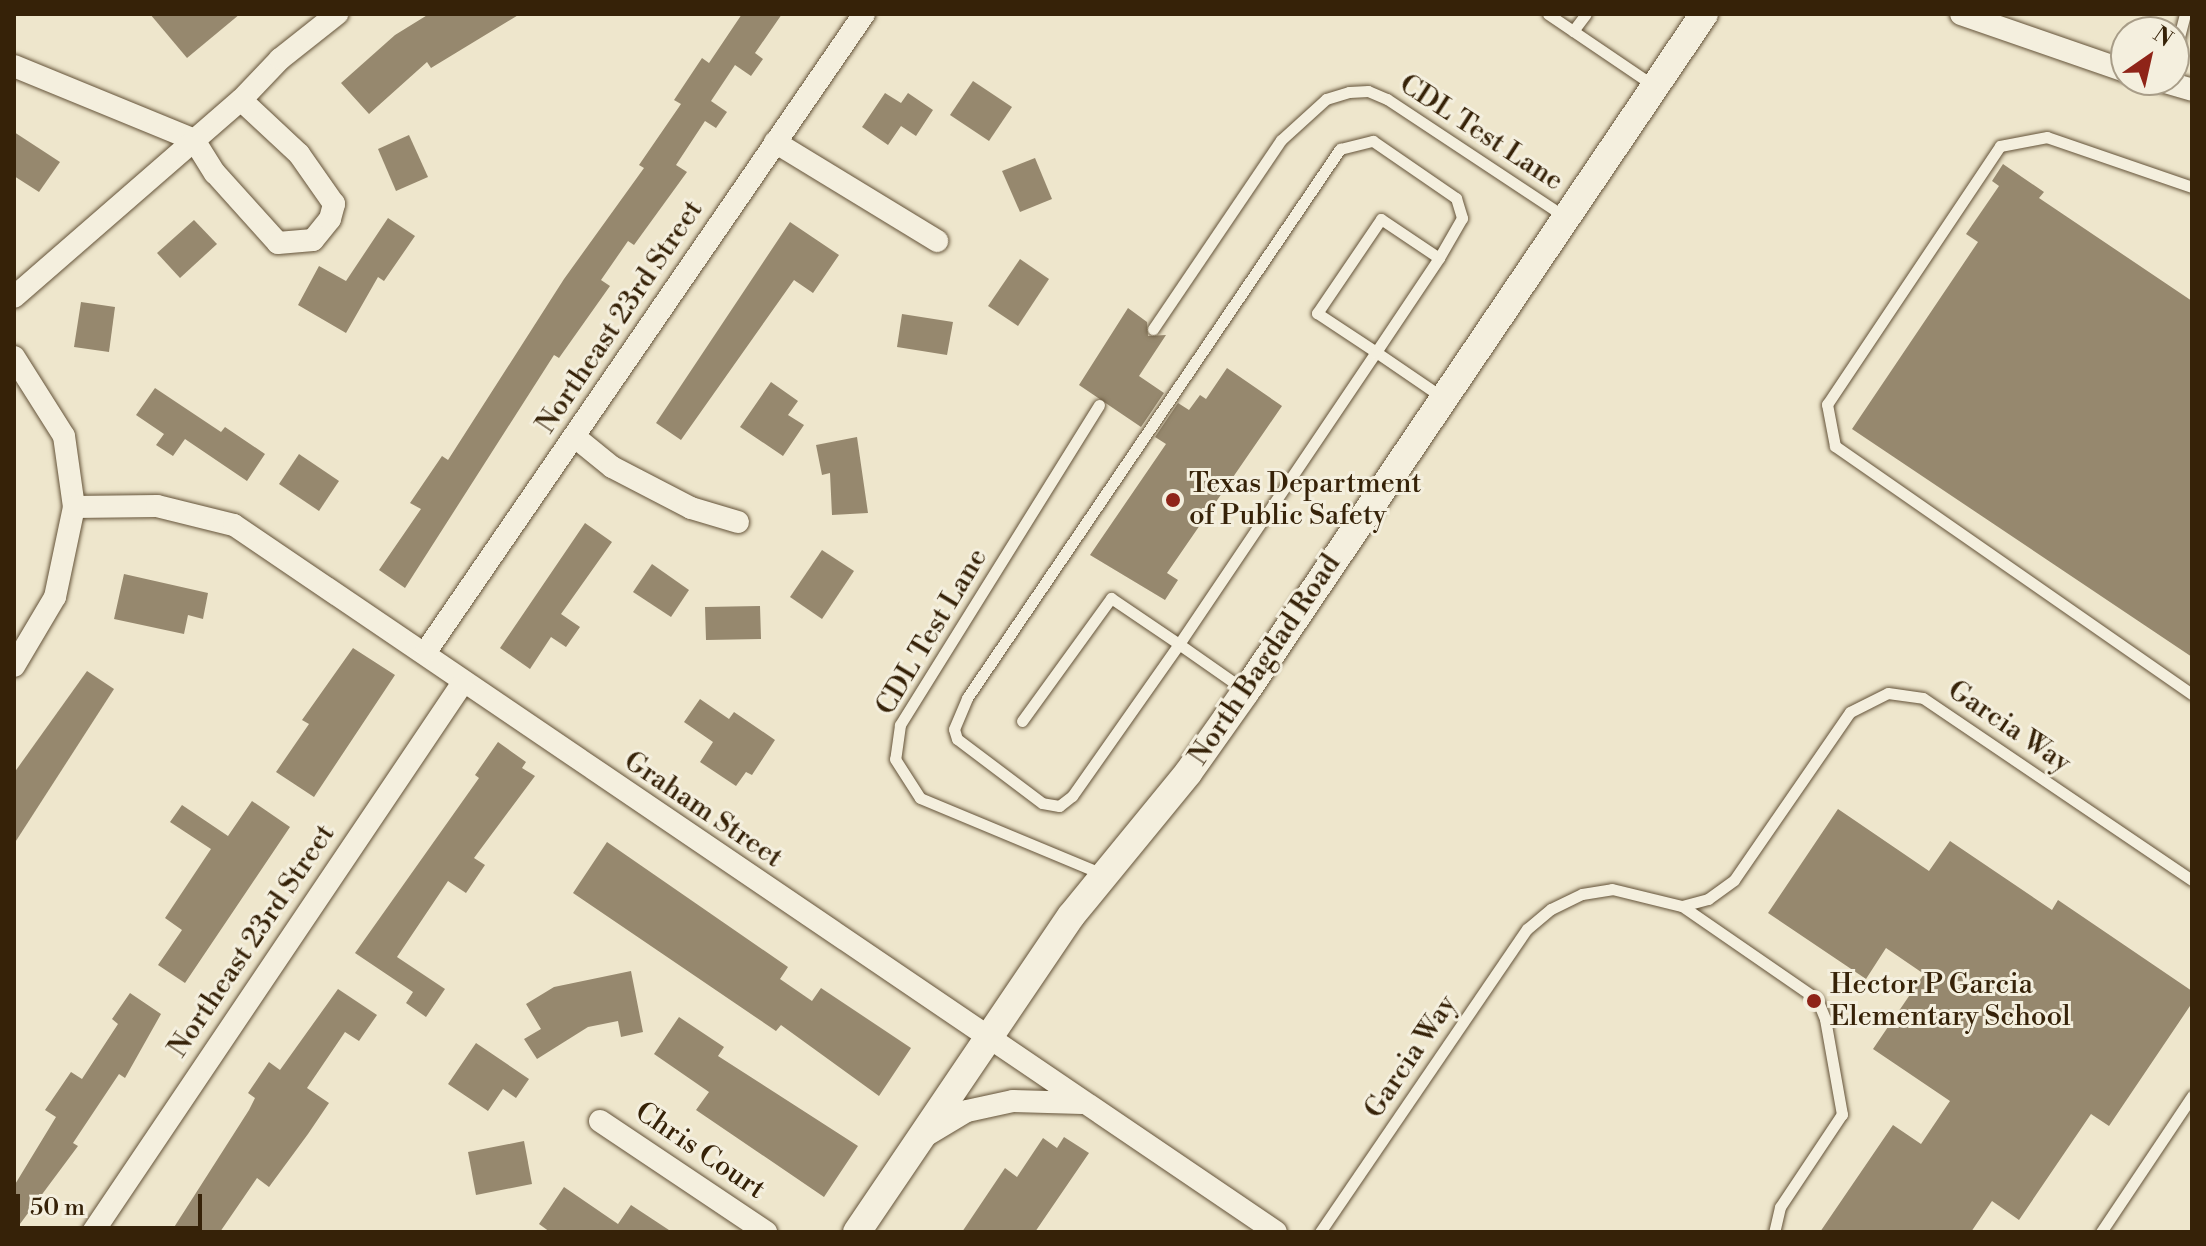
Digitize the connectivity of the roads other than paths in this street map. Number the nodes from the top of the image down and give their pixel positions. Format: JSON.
{"nodes":[{"id":1,"x":337,"y":14,"type":"edge"},
{"id":2,"x":864,"y":14,"type":"edge"},
{"id":3,"x":1548,"y":14,"type":"edge"},
{"id":4,"x":1586,"y":14,"type":"edge"},
{"id":5,"x":1704,"y":14,"type":"edge"},
{"id":6,"x":1961,"y":14,"type":"edge"},
{"id":7,"x":1573,"y":31,"type":"junction"},
{"id":8,"x":2110,"y":65,"type":"edge"},
{"id":9,"x":14,"y":66,"type":"edge"},
{"id":10,"x":1655,"y":86,"type":"junction"},
{"id":11,"x":241,"y":100,"type":"junction"},
{"id":12,"x":194,"y":140,"type":"junction"},
{"id":13,"x":775,"y":142,"type":"junction"},
{"id":14,"x":2192,"y":187,"type":"edge"},
{"id":15,"x":1564,"y":216,"type":"junction"},
{"id":16,"x":937,"y":241,"type":"dead end"},
{"id":17,"x":1439,"y":258,"type":"junction"},
{"id":18,"x":14,"y":297,"type":"edge"},
{"id":19,"x":1153,"y":329,"type":"dead end"},
{"id":20,"x":1376,"y":352,"type":"junction"},
{"id":21,"x":14,"y":357,"type":"edge"},
{"id":22,"x":1442,"y":398,"type":"junction"},
{"id":23,"x":1099,"y":405,"type":"dead end"},
{"id":24,"x":575,"y":437,"type":"junction"},
{"id":25,"x":74,"y":507,"type":"junction"},
{"id":26,"x":738,"y":522,"type":"dead end"},
{"id":27,"x":1179,"y":644,"type":"junction"},
{"id":28,"x":425,"y":653,"type":"junction"},
{"id":29,"x":14,"y":666,"type":"edge"},
{"id":30,"x":462,"y":684,"type":"junction"},
{"id":31,"x":1246,"y":691,"type":"junction"},
{"id":32,"x":2192,"y":694,"type":"edge"},
{"id":33,"x":1022,"y":721,"type":"dead end"},
{"id":34,"x":1105,"y":875,"type":"junction"},
{"id":35,"x":2192,"y":880,"type":"edge"},
{"id":36,"x":1682,"y":906,"type":"junction"},
{"id":37,"x":988,"y":1038,"type":"junction"},
{"id":38,"x":2192,"y":1096,"type":"edge"},
{"id":39,"x":1087,"y":1103,"type":"junction"},
{"id":40,"x":600,"y":1121,"type":"dead end"},
{"id":41,"x":920,"y":1139,"type":"junction"},
{"id":42,"x":93,"y":1232,"type":"edge"},
{"id":43,"x":766,"y":1232,"type":"edge"},
{"id":44,"x":857,"y":1232,"type":"edge"},
{"id":45,"x":1276,"y":1232,"type":"edge"},
{"id":46,"x":1320,"y":1232,"type":"edge"},
{"id":47,"x":1774,"y":1232,"type":"edge"},
{"id":48,"x":2101,"y":1232,"type":"edge"}],
"edges":[{"from":1,"to":11,"type":"street"},
{"from":2,"to":13,"type":"street","name":"Northeast 23rd Street"},
{"from":3,"to":7,"type":"lane"},
{"from":4,"to":7,"type":"lane"},
{"from":5,"to":10,"type":"street","name":"North Bagdad Road"},
{"from":6,"to":8,"type":"street"},
{"from":7,"to":10,"type":"lane"},
{"from":9,"to":12,"type":"street"},
{"from":10,"to":15,"type":"street","name":"North Bagdad Road"},
{"from":11,"to":12,"type":"street"},
{"from":11,"to":12,"type":"street"},
{"from":12,"to":18,"type":"street"},
{"from":13,"to":16,"type":"street"},
{"from":13,"to":24,"type":"street","name":"Northeast 23rd Street"},
{"from":14,"to":32,"type":"lane"},
{"from":15,"to":19,"type":"lane","name":"CDL Test Lane"},
{"from":15,"to":22,"type":"street","name":"North Bagdad Road"},
{"from":17,"to":20,"type":"lane"},
{"from":17,"to":20,"type":"lane"},
{"from":17,"to":27,"type":"lane"},
{"from":20,"to":22,"type":"lane"},
{"from":20,"to":27,"type":"lane"},
{"from":21,"to":25,"type":"street"},
{"from":22,"to":31,"type":"street","name":"North Bagdad Road"},
{"from":23,"to":34,"type":"lane","name":"CDL Test Lane"},
{"from":24,"to":26,"type":"street"},
{"from":24,"to":28,"type":"street","name":"Northeast 23rd Street"},
{"from":25,"to":28,"type":"street","name":"Graham Street"},
{"from":25,"to":29,"type":"street"},
{"from":27,"to":31,"type":"lane"},
{"from":27,"to":33,"type":"lane"},
{"from":28,"to":30,"type":"street","name":"Graham Street"},
{"from":30,"to":37,"type":"street","name":"Graham Street"},
{"from":30,"to":42,"type":"street","name":"Northeast 23rd Street"},
{"from":31,"to":34,"type":"street","name":"North Bagdad Road"},
{"from":34,"to":37,"type":"street","name":"North Bagdad Road"},
{"from":35,"to":36,"type":"lane","name":"Garcia Way"},
{"from":36,"to":46,"type":"lane","name":"Garcia Way"},
{"from":36,"to":47,"type":"lane","name":"Garcia Way"},
{"from":37,"to":39,"type":"street","name":"Graham Street"},
{"from":37,"to":41,"type":"street","name":"North Bagdad Road"},
{"from":38,"to":48,"type":"lane"},
{"from":39,"to":41,"type":"street","name":"North Bagdad Road"},
{"from":39,"to":45,"type":"street","name":"Graham Street"},
{"from":40,"to":43,"type":"street","name":"Chris Court"},
{"from":41,"to":44,"type":"street","name":"North Bagdad Road"}]}
